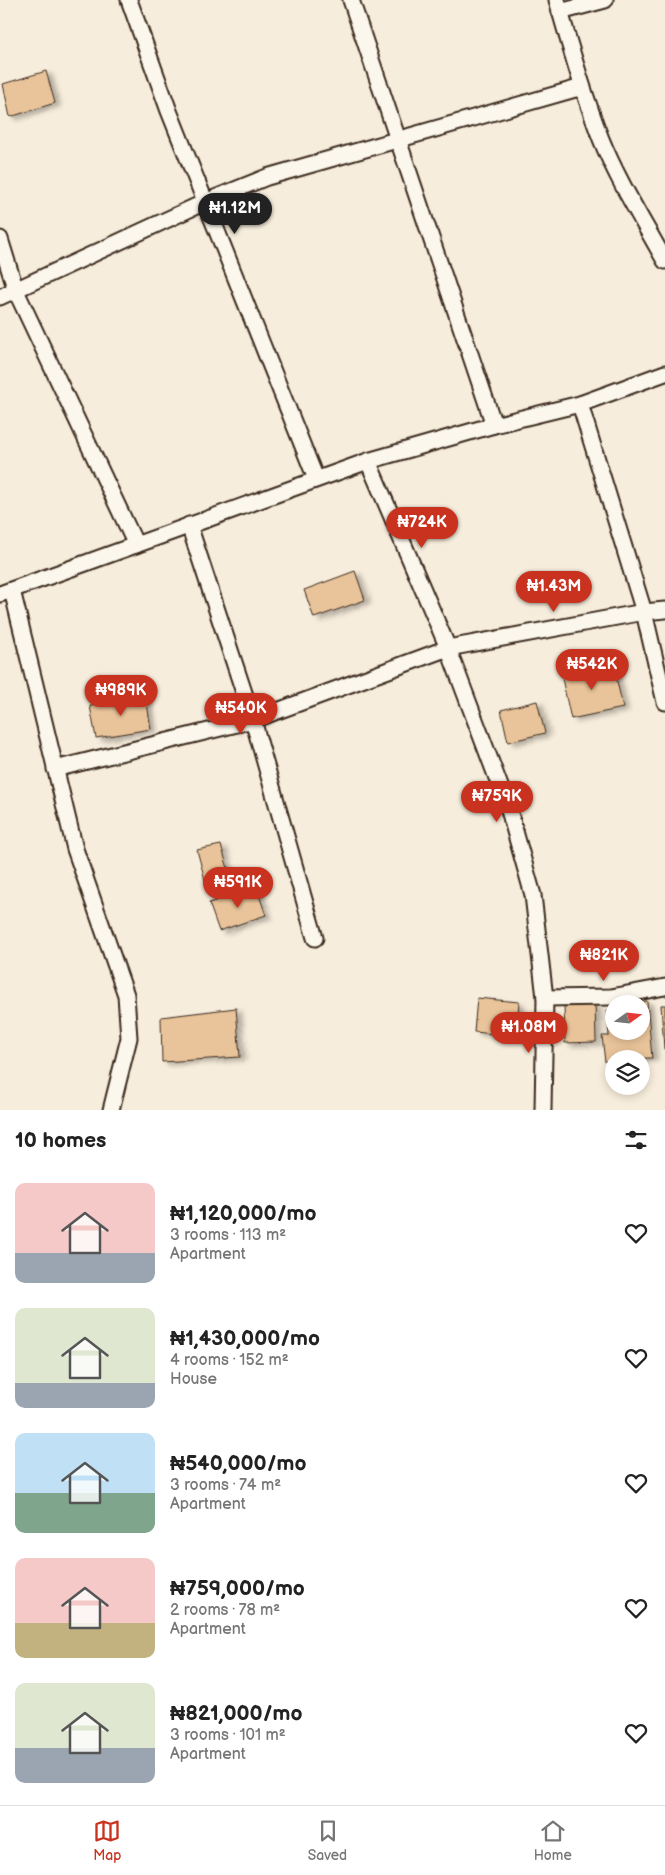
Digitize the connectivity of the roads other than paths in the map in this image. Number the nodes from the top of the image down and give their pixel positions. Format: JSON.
{"nodes":[{"id":1,"x":129,"y":0,"type":"edge"},
{"id":2,"x":351,"y":0,"type":"edge"},
{"id":3,"x":605,"y":0,"type":"edge"},
{"id":4,"x":558,"y":6,"type":"edge"},
{"id":5,"x":582,"y":87,"type":"junction"},
{"id":6,"x":398,"y":139,"type":"junction"},
{"id":7,"x":205,"y":202,"type":"junction"},
{"id":8,"x":0,"y":239,"type":"edge"},
{"id":9,"x":665,"y":261,"type":"edge"},
{"id":10,"x":16,"y":291,"type":"junction"},
{"id":11,"x":0,"y":298,"type":"edge"},
{"id":12,"x":665,"y":373,"type":"edge"},
{"id":13,"x":580,"y":404,"type":"junction"},
{"id":14,"x":494,"y":425,"type":"junction"},
{"id":15,"x":368,"y":461,"type":"junction"},
{"id":16,"x":316,"y":479,"type":"junction"},
{"id":17,"x":189,"y":525,"type":"junction"},
{"id":18,"x":136,"y":545,"type":"junction"},
{"id":19,"x":6,"y":592,"type":"edge"},
{"id":20,"x":665,"y":610,"type":"edge"},
{"id":21,"x":644,"y":612,"type":"junction"},
{"id":22,"x":448,"y":648,"type":"junction"},
{"id":23,"x":665,"y":702,"type":"edge"},
{"id":24,"x":252,"y":720,"type":"junction"},
{"id":25,"x":55,"y":769,"type":"junction"},
{"id":26,"x":315,"y":938,"type":"dead end"},
{"id":27,"x":665,"y":987,"type":"edge"},
{"id":28,"x":545,"y":998,"type":"junction"},
{"id":29,"x":111,"y":1110,"type":"edge"},
{"id":30,"x":543,"y":1110,"type":"edge"}],
"edges":[{"from":1,"to":7,"type":"street"},
{"from":2,"to":6,"type":"street"},
{"from":3,"to":4,"type":"street"},
{"from":4,"to":5,"type":"street"},
{"from":5,"to":6,"type":"street"},
{"from":5,"to":9,"type":"street"},
{"from":6,"to":7,"type":"street"},
{"from":6,"to":14,"type":"street"},
{"from":7,"to":10,"type":"street"},
{"from":7,"to":16,"type":"street"},
{"from":8,"to":10,"type":"street"},
{"from":10,"to":11,"type":"street"},
{"from":10,"to":18,"type":"street"},
{"from":12,"to":13,"type":"street"},
{"from":13,"to":14,"type":"street"},
{"from":13,"to":21,"type":"street"},
{"from":14,"to":15,"type":"street"},
{"from":15,"to":16,"type":"street"},
{"from":15,"to":22,"type":"street"},
{"from":16,"to":17,"type":"street"},
{"from":17,"to":18,"type":"street"},
{"from":17,"to":24,"type":"street"},
{"from":18,"to":19,"type":"street"},
{"from":19,"to":25,"type":"street"},
{"from":20,"to":21,"type":"street"},
{"from":21,"to":22,"type":"street"},
{"from":21,"to":23,"type":"street"},
{"from":22,"to":24,"type":"street"},
{"from":22,"to":28,"type":"street"},
{"from":24,"to":25,"type":"street"},
{"from":24,"to":26,"type":"street"},
{"from":25,"to":29,"type":"street"},
{"from":27,"to":28,"type":"street"},
{"from":28,"to":30,"type":"street"}]}
